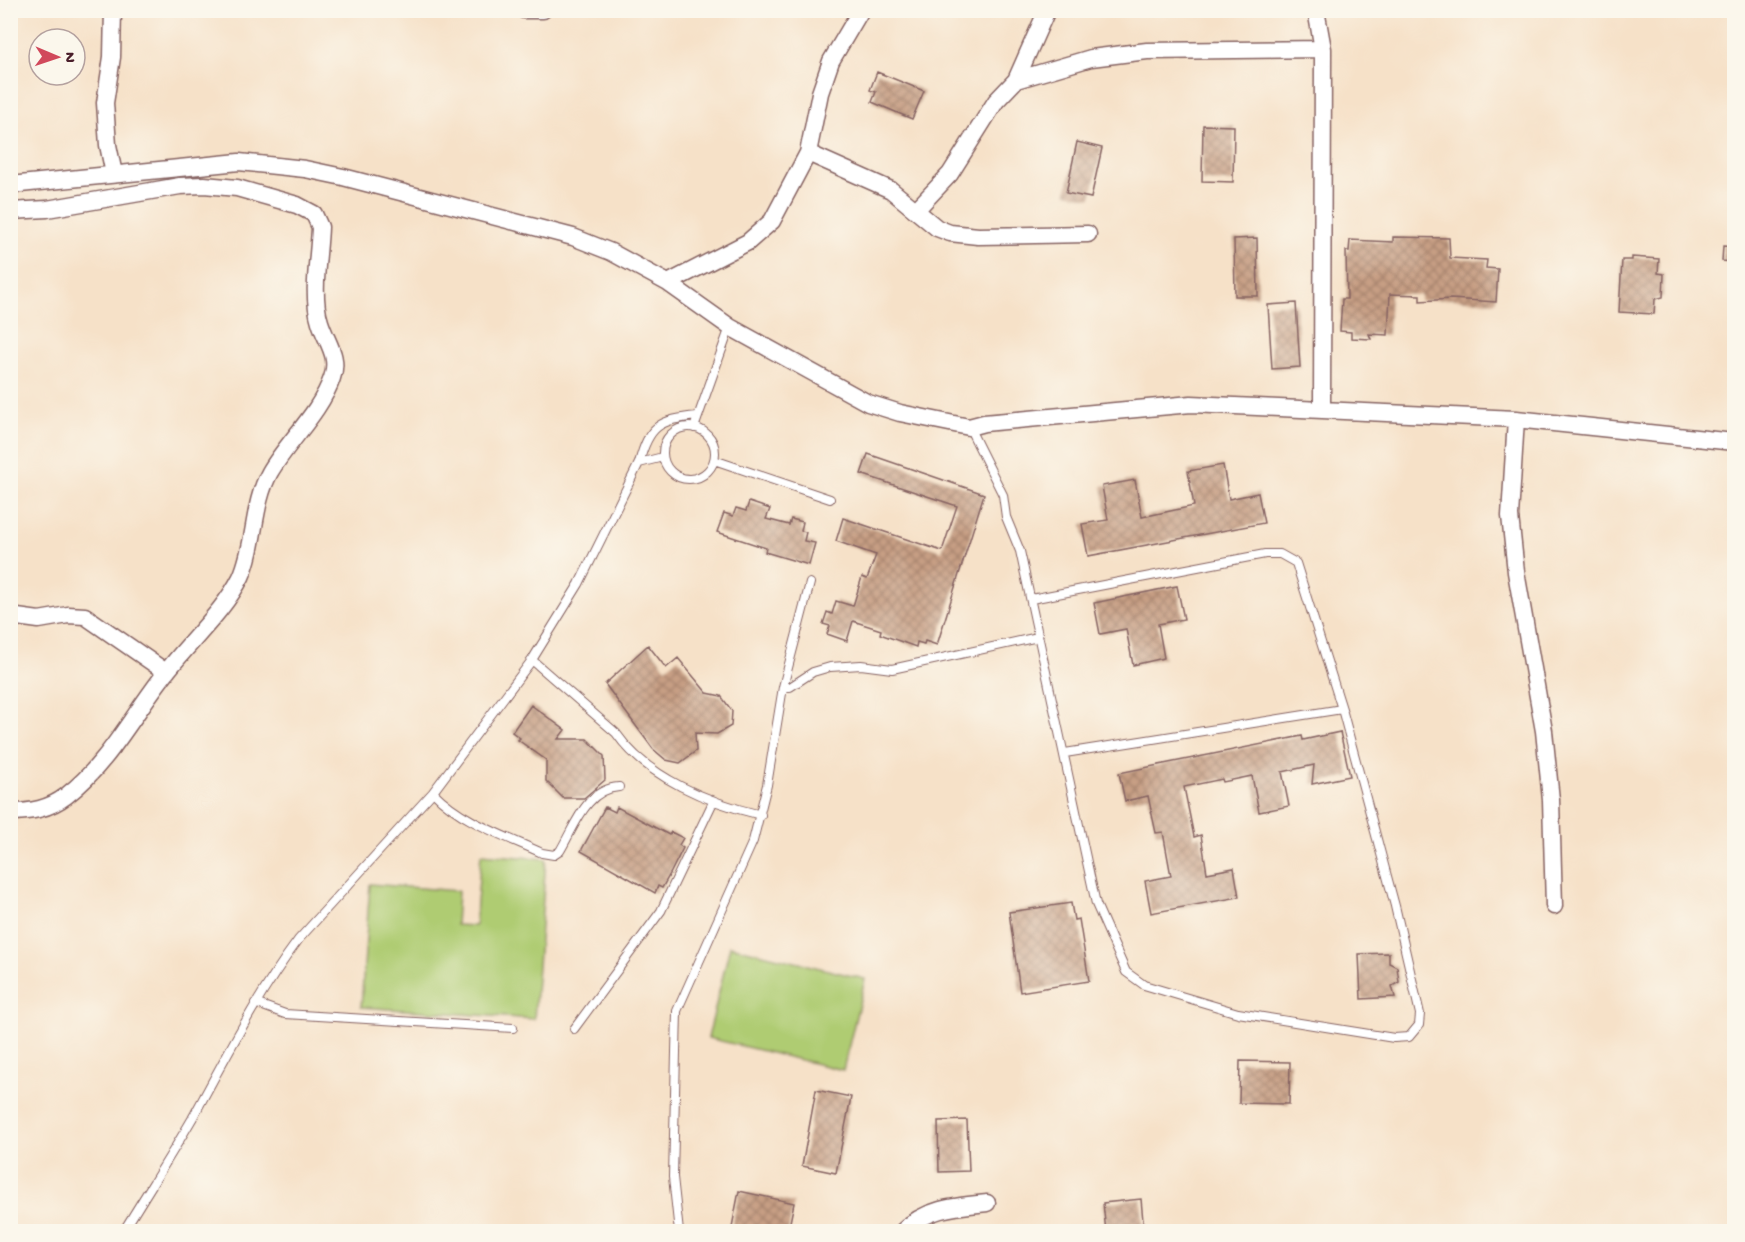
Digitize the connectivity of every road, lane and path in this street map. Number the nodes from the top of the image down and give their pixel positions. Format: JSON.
{"nodes":[{"id":1,"x":113,"y":10,"type":"edge"},
{"id":2,"x":524,"y":10,"type":"edge"},
{"id":3,"x":543,"y":10,"type":"edge"},
{"id":4,"x":861,"y":10,"type":"edge"},
{"id":5,"x":1047,"y":10,"type":"edge"},
{"id":6,"x":1316,"y":10,"type":"edge"},
{"id":7,"x":1323,"y":49,"type":"junction"},
{"id":8,"x":1016,"y":80,"type":"junction"},
{"id":9,"x":808,"y":153,"type":"junction"},
{"id":10,"x":114,"y":174,"type":"junction"},
{"id":11,"x":10,"y":186,"type":"edge"},
{"id":12,"x":917,"y":209,"type":"junction"},
{"id":13,"x":10,"y":211,"type":"edge"},
{"id":14,"x":1088,"y":234,"type":"dead end"},
{"id":15,"x":668,"y":283,"type":"junction"},
{"id":16,"x":730,"y":327,"type":"junction"},
{"id":17,"x":1322,"y":410,"type":"junction"},
{"id":18,"x":698,"y":416,"type":"junction"},
{"id":19,"x":1516,"y":418,"type":"junction"},
{"id":20,"x":969,"y":427,"type":"junction"},
{"id":21,"x":694,"y":428,"type":"junction"},
{"id":22,"x":1734,"y":442,"type":"edge"},
{"id":23,"x":663,"y":457,"type":"junction"},
{"id":24,"x":714,"y":460,"type":"junction"},
{"id":25,"x":639,"y":463,"type":"junction"},
{"id":26,"x":830,"y":499,"type":"dead end"},
{"id":27,"x":810,"y":583,"type":"dead end"},
{"id":28,"x":1031,"y":598,"type":"junction"},
{"id":29,"x":10,"y":616,"type":"edge"},
{"id":30,"x":1038,"y":637,"type":"junction"},
{"id":31,"x":532,"y":660,"type":"junction"},
{"id":32,"x":166,"y":672,"type":"junction"},
{"id":33,"x":783,"y":687,"type":"junction"},
{"id":34,"x":1342,"y":710,"type":"junction"},
{"id":35,"x":1065,"y":753,"type":"junction"},
{"id":36,"x":619,"y":788,"type":"dead end"},
{"id":37,"x":433,"y":792,"type":"junction"},
{"id":38,"x":713,"y":802,"type":"junction"},
{"id":39,"x":10,"y":812,"type":"edge"},
{"id":40,"x":761,"y":815,"type":"junction"},
{"id":41,"x":1554,"y":906,"type":"dead end"},
{"id":42,"x":255,"y":1003,"type":"junction"},
{"id":43,"x":513,"y":1028,"type":"dead end"},
{"id":44,"x":574,"y":1029,"type":"dead end"},
{"id":45,"x":987,"y":1203,"type":"dead end"},
{"id":46,"x":123,"y":1232,"type":"edge"},
{"id":47,"x":679,"y":1232,"type":"edge"},
{"id":48,"x":902,"y":1232,"type":"edge"}],
"edges":[{"from":1,"to":10,"type":"street"},
{"from":2,"to":3,"type":"street"},
{"from":4,"to":9,"type":"street"},
{"from":5,"to":8,"type":"street"},
{"from":6,"to":7,"type":"street"},
{"from":7,"to":8,"type":"street"},
{"from":7,"to":17,"type":"street"},
{"from":8,"to":12,"type":"street"},
{"from":9,"to":12,"type":"street"},
{"from":9,"to":15,"type":"street"},
{"from":10,"to":11,"type":"street"},
{"from":10,"to":15,"type":"street"},
{"from":12,"to":14,"type":"street"},
{"from":13,"to":32,"type":"street"},
{"from":15,"to":16,"type":"street"},
{"from":16,"to":18,"type":"lane"},
{"from":16,"to":20,"type":"street"},
{"from":17,"to":19,"type":"street"},
{"from":17,"to":20,"type":"street"},
{"from":18,"to":21,"type":"lane"},
{"from":18,"to":25,"type":"lane"},
{"from":19,"to":22,"type":"street"},
{"from":19,"to":41,"type":"street"},
{"from":20,"to":28,"type":"lane"},
{"from":21,"to":23,"type":"lane"},
{"from":21,"to":24,"type":"lane"},
{"from":23,"to":24,"type":"lane"},
{"from":23,"to":25,"type":"lane"},
{"from":24,"to":26,"type":"lane"},
{"from":25,"to":31,"type":"lane"},
{"from":27,"to":33,"type":"lane"},
{"from":28,"to":30,"type":"lane"},
{"from":28,"to":34,"type":"lane"},
{"from":29,"to":32,"type":"street"},
{"from":30,"to":33,"type":"lane"},
{"from":30,"to":35,"type":"lane"},
{"from":31,"to":37,"type":"lane"},
{"from":31,"to":38,"type":"lane"},
{"from":32,"to":39,"type":"street"},
{"from":33,"to":40,"type":"lane"},
{"from":34,"to":35,"type":"lane"},
{"from":34,"to":35,"type":"lane"},
{"from":36,"to":37,"type":"lane"},
{"from":37,"to":42,"type":"lane"},
{"from":38,"to":40,"type":"lane"},
{"from":38,"to":44,"type":"lane"},
{"from":40,"to":47,"type":"lane"},
{"from":42,"to":43,"type":"lane"},
{"from":42,"to":46,"type":"lane"},
{"from":45,"to":48,"type":"street"}]}
